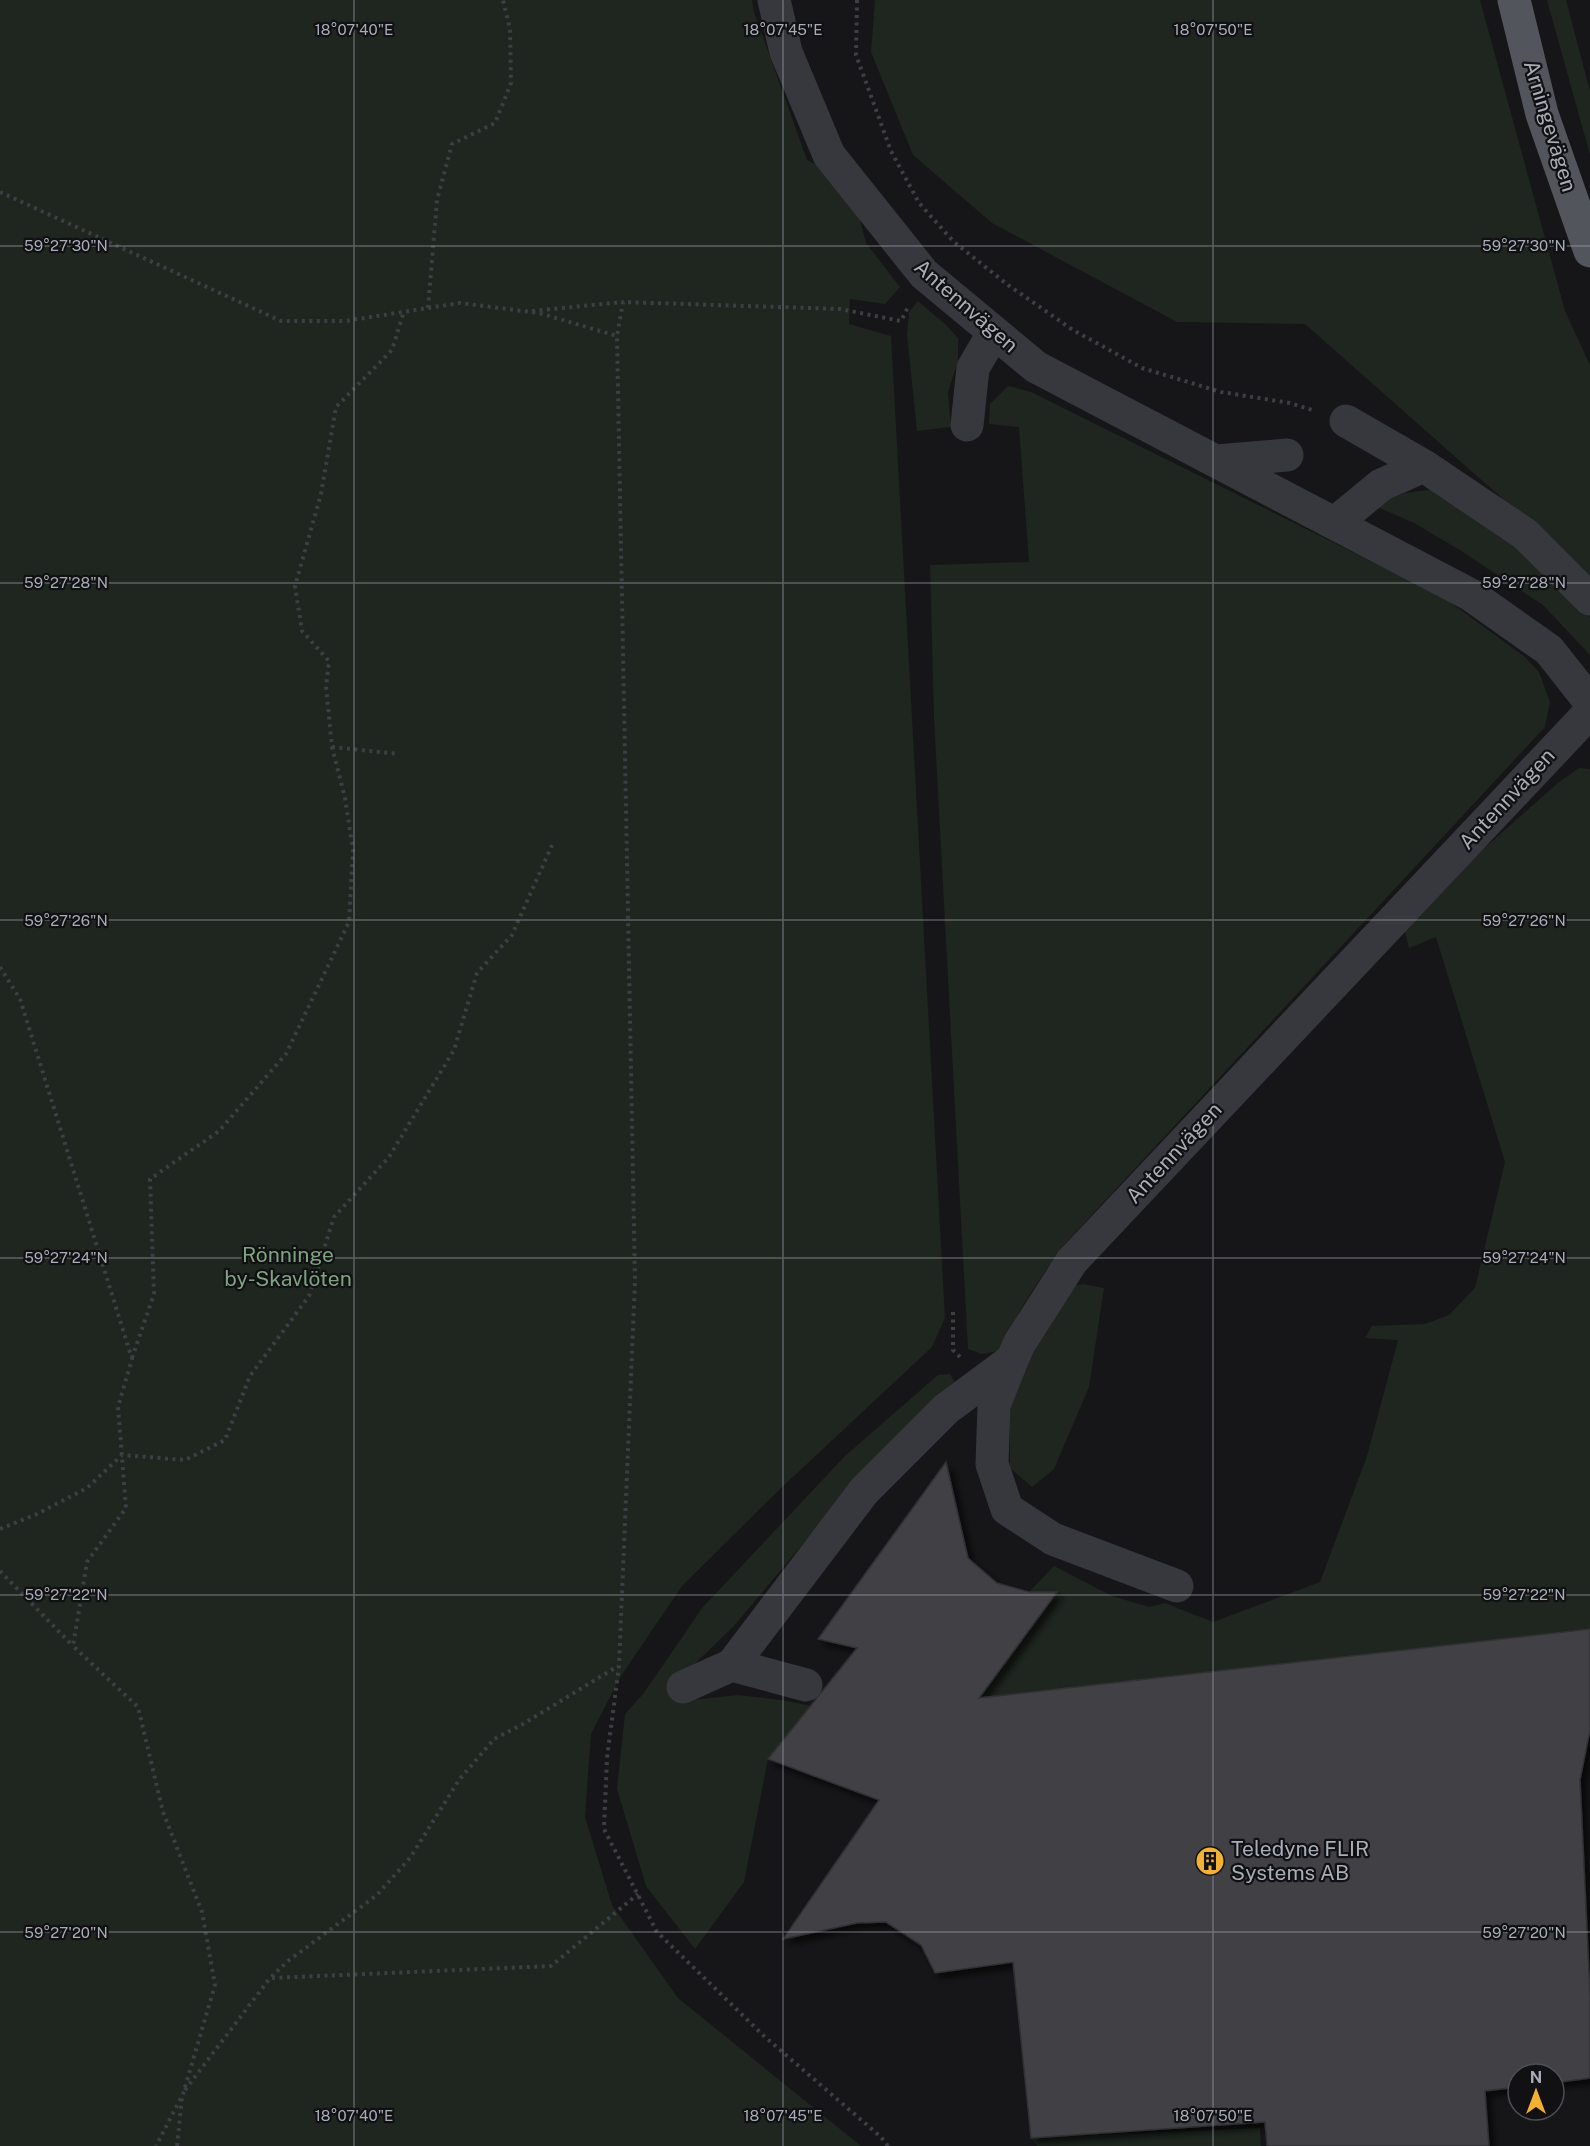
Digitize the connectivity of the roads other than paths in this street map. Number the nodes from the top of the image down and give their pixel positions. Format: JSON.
{"nodes":[{"id":1,"x":774,"y":0,"type":"edge"},
{"id":2,"x":1514,"y":0,"type":"edge"},
{"id":3,"x":1590,"y":250,"type":"edge"},
{"id":4,"x":994,"y":332,"type":"junction"},
{"id":5,"x":1346,"y":421,"type":"road end"},
{"id":6,"x":967,"y":425,"type":"dead end"},
{"id":7,"x":1287,"y":455,"type":"dead end"},
{"id":8,"x":1217,"y":461,"type":"junction"},
{"id":9,"x":1424,"y":466,"type":"junction"},
{"id":10,"x":1335,"y":523,"type":"junction"},
{"id":11,"x":1590,"y":599,"type":"edge"},
{"id":12,"x":1590,"y":702,"type":"edge"},
{"id":13,"x":1590,"y":712,"type":"edge"},
{"id":14,"x":1012,"y":1360,"type":"junction"},
{"id":15,"x":1177,"y":1586,"type":"dead end"},
{"id":16,"x":732,"y":1665,"type":"junction"},
{"id":17,"x":806,"y":1685,"type":"dead end"},
{"id":18,"x":683,"y":1687,"type":"dead end"}],
"edges":[{"from":1,"to":4,"type":"street","name":"Antennvägen"},
{"from":2,"to":3,"type":"main road","name":"Arningevägen"},
{"from":4,"to":6,"type":"street"},
{"from":4,"to":8,"type":"street","name":"Antennvägen"},
{"from":5,"to":9,"type":"street"},
{"from":7,"to":8,"type":"street"},
{"from":8,"to":10,"type":"street","name":"Antennvägen"},
{"from":9,"to":10,"type":"street"},
{"from":9,"to":11,"type":"street"},
{"from":10,"to":12,"type":"street","name":"Antennvägen"},
{"from":13,"to":14,"type":"street","name":"Antennvägen"},
{"from":14,"to":15,"type":"street","name":"Antennvägen"},
{"from":14,"to":16,"type":"street"},
{"from":16,"to":17,"type":"street"},
{"from":16,"to":18,"type":"street"}]}
